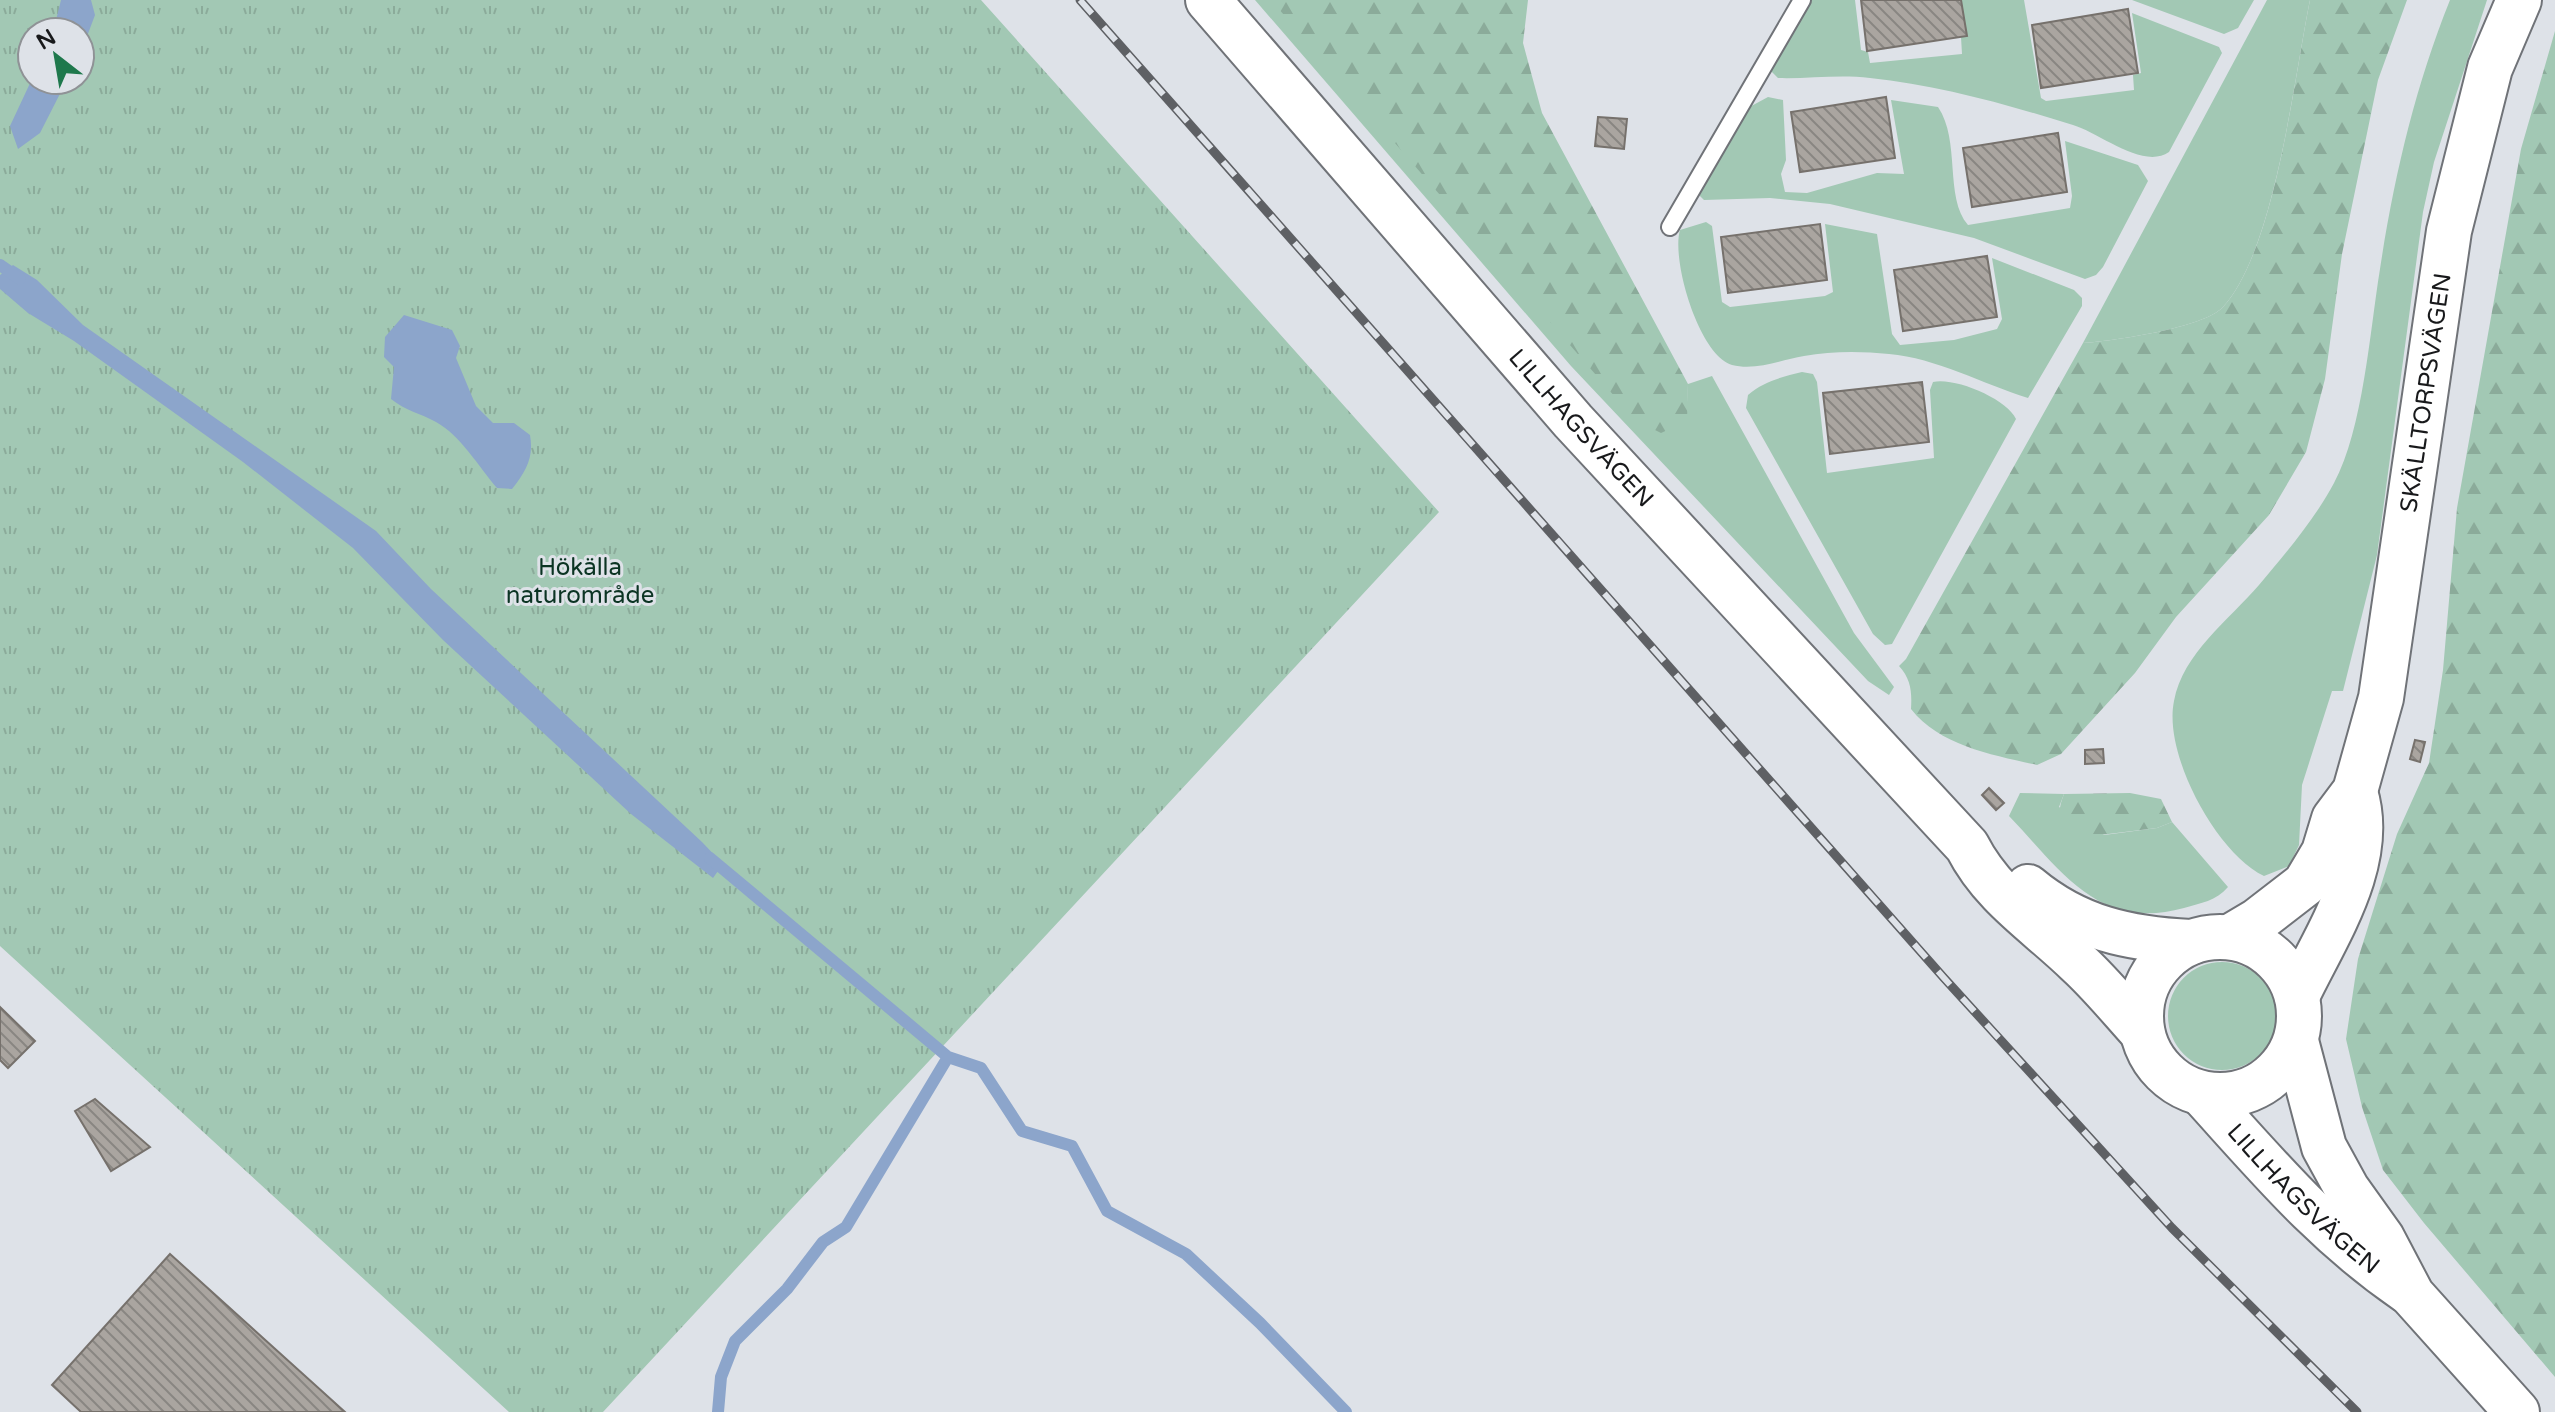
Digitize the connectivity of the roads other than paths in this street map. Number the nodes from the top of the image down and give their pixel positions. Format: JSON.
{"nodes":[{"id":1,"x":1208,"y":0,"type":"edge"},
{"id":2,"x":1802,"y":0,"type":"edge"},
{"id":3,"x":2519,"y":0,"type":"edge"},
{"id":4,"x":1670,"y":227,"type":"dead end"},
{"id":5,"x":2355,"y":791,"type":"junction"},
{"id":6,"x":1967,"y":846,"type":"junction"},
{"id":7,"x":2210,"y":939,"type":"junction"},
{"id":8,"x":2297,"y":996,"type":"junction"},
{"id":9,"x":2142,"y":1032,"type":"junction"},
{"id":10,"x":2296,"y":1041,"type":"junction"},
{"id":11,"x":2202,"y":1094,"type":"junction"},
{"id":12,"x":2412,"y":1295,"type":"junction"},
{"id":13,"x":2517,"y":1412,"type":"edge"}],
"edges":[{"from":1,"to":6,"type":"street","name":"LILLHAGSVÄGEN"},
{"from":2,"to":4,"type":"lane"},
{"from":3,"to":5,"type":"street","name":"SKÄLLTORPSVÄGEN"},
{"from":5,"to":7,"type":"street","name":"SKÄLLTORPSVÄGEN"},
{"from":5,"to":8,"type":"street","name":"SKÄLLTORPSVÄGEN"},
{"from":6,"to":7,"type":"street","name":"LILLHAGSVÄGEN"},
{"from":6,"to":9,"type":"street","name":"LILLHAGSVÄGEN"},
{"from":7,"to":8,"type":"street","name":"LILLHAGSVÄGEN"},
{"from":7,"to":9,"type":"street"},
{"from":8,"to":10,"type":"street","name":"LILLHAGSVÄGEN"},
{"from":9,"to":11,"type":"street","name":"LILLHAGSVÄGEN"},
{"from":10,"to":11,"type":"street","name":"LILLHAGSVÄGEN"},
{"from":10,"to":12,"type":"street","name":"LILLHAGSVÄGEN"},
{"from":11,"to":12,"type":"street","name":"LILLHAGSVÄGEN"},
{"from":12,"to":13,"type":"street","name":"LILLHAGSVÄGEN"}]}
